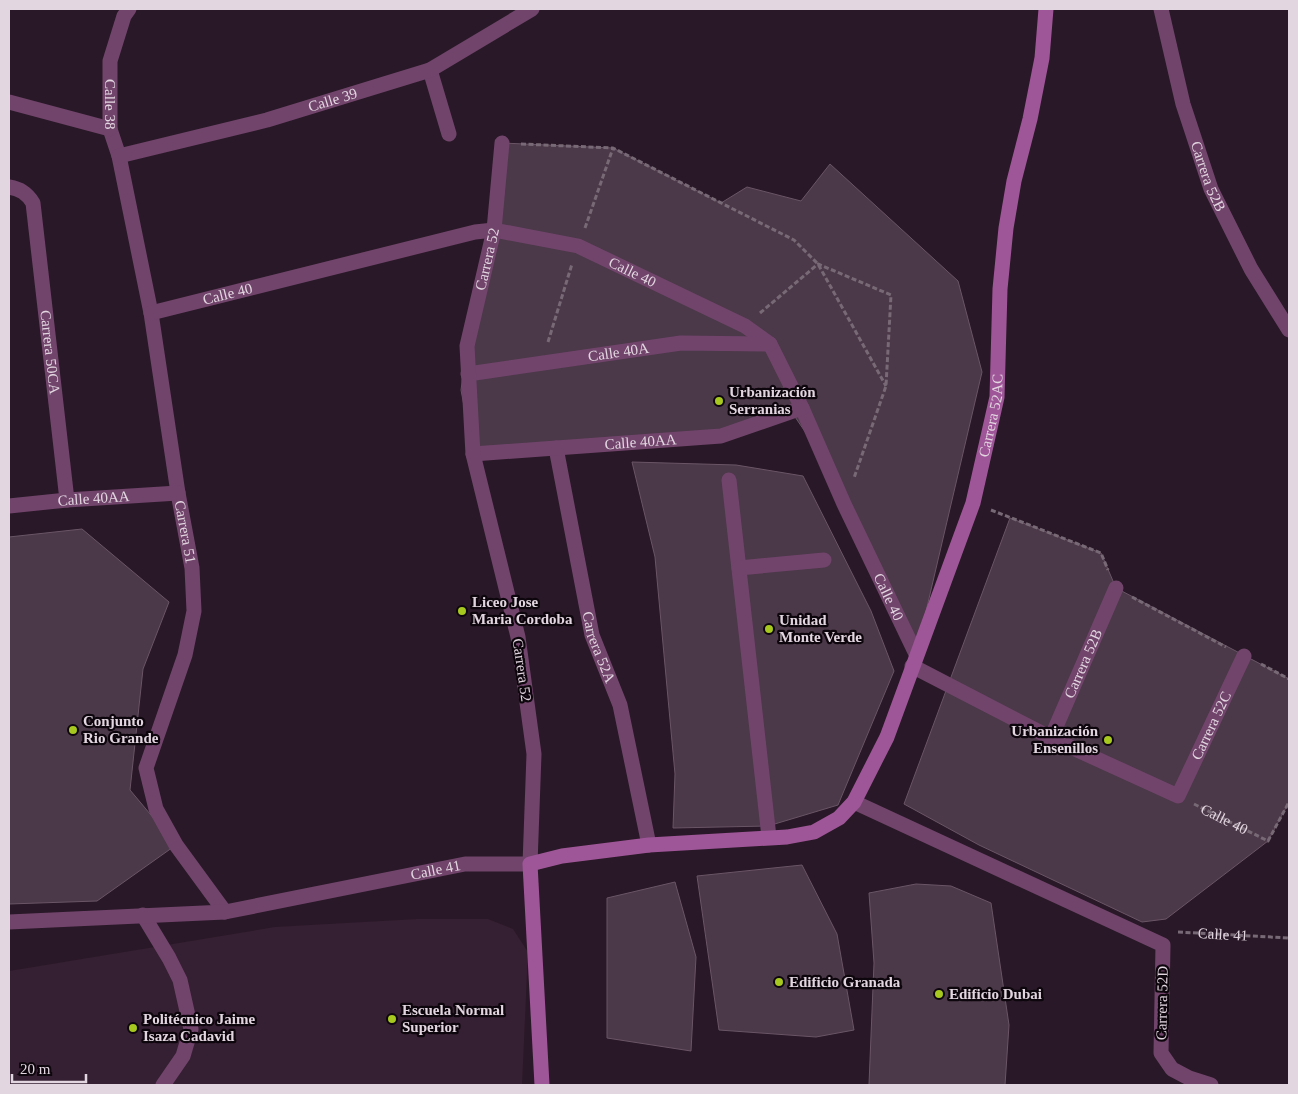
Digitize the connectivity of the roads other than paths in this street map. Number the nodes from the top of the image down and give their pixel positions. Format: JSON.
{"nodes":[{"id":1,"x":532,"y":9,"type":"edge"},
{"id":2,"x":1046,"y":9,"type":"edge"},
{"id":3,"x":1161,"y":9,"type":"edge"},
{"id":4,"x":124,"y":11,"type":"edge"},
{"id":5,"x":430,"y":70,"type":"junction"},
{"id":6,"x":9,"y":102,"type":"edge"},
{"id":7,"x":110,"y":129,"type":"junction"},
{"id":8,"x":449,"y":134,"type":"dead end"},
{"id":9,"x":502,"y":143,"type":"road end"},
{"id":10,"x":120,"y":156,"type":"junction"},
{"id":11,"x":9,"y":187,"type":"edge"},
{"id":12,"x":494,"y":230,"type":"junction"},
{"id":13,"x":151,"y":313,"type":"junction"},
{"id":14,"x":1289,"y":330,"type":"edge"},
{"id":15,"x":770,"y":344,"type":"junction"},
{"id":16,"x":468,"y":374,"type":"junction"},
{"id":17,"x":802,"y":408,"type":"junction"},
{"id":18,"x":556,"y":448,"type":"junction"},
{"id":19,"x":473,"y":454,"type":"junction"},
{"id":20,"x":729,"y":480,"type":"dead end"},
{"id":21,"x":178,"y":493,"type":"junction"},
{"id":22,"x":67,"y":500,"type":"junction"},
{"id":23,"x":9,"y":506,"type":"edge"},
{"id":24,"x":824,"y":560,"type":"dead end"},
{"id":25,"x":739,"y":568,"type":"junction"},
{"id":26,"x":1116,"y":588,"type":"dead end"},
{"id":27,"x":1244,"y":656,"type":"dead end"},
{"id":28,"x":914,"y":660,"type":"junction"},
{"id":29,"x":1051,"y":738,"type":"junction"},
{"id":30,"x":854,"y":802,"type":"junction"},
{"id":31,"x":769,"y":837,"type":"junction"},
{"id":32,"x":649,"y":845,"type":"junction"},
{"id":33,"x":530,"y":864,"type":"junction"},
{"id":34,"x":225,"y":912,"type":"junction"},
{"id":35,"x":143,"y":915,"type":"junction"},
{"id":36,"x":9,"y":922,"type":"edge"},
{"id":37,"x":163,"y":1085,"type":"edge"},
{"id":38,"x":542,"y":1085,"type":"edge"},
{"id":39,"x":1211,"y":1085,"type":"edge"}],
"edges":[{"from":1,"to":5,"type":"street","name":"Calle 39"},
{"from":2,"to":28,"type":"street","name":"Carrera 52AC"},
{"from":3,"to":14,"type":"street","name":"Carrera 52B"},
{"from":4,"to":7,"type":"street","name":"Calle 38"},
{"from":5,"to":8,"type":"street"},
{"from":5,"to":10,"type":"street","name":"Calle 39"},
{"from":6,"to":7,"type":"street","name":"Calle 38"},
{"from":7,"to":10,"type":"street","name":"Carrera 51"},
{"from":9,"to":12,"type":"street","name":"Carrera 52"},
{"from":10,"to":13,"type":"street","name":"Carrera 51"},
{"from":11,"to":22,"type":"street","name":"Carrera 50CA"},
{"from":12,"to":13,"type":"street","name":"Calle 40"},
{"from":12,"to":15,"type":"street","name":"Calle 40"},
{"from":12,"to":16,"type":"street","name":"Carrera 52"},
{"from":13,"to":21,"type":"street","name":"Carrera 51"},
{"from":15,"to":16,"type":"street","name":"Calle 40A"},
{"from":15,"to":17,"type":"street","name":"Calle 40"},
{"from":16,"to":19,"type":"street","name":"Carrera 52"},
{"from":17,"to":18,"type":"street","name":"Calle 40AA"},
{"from":17,"to":28,"type":"street","name":"Calle 40"},
{"from":18,"to":19,"type":"street","name":"Calle 40AA"},
{"from":18,"to":32,"type":"street","name":"Carrera 52A"},
{"from":19,"to":33,"type":"street","name":"Carrera 52"},
{"from":20,"to":25,"type":"street"},
{"from":21,"to":22,"type":"street","name":"Calle 40AA"},
{"from":21,"to":34,"type":"street","name":"Carrera 51"},
{"from":22,"to":23,"type":"street","name":"Calle 40AA"},
{"from":24,"to":25,"type":"street"},
{"from":25,"to":31,"type":"street"},
{"from":26,"to":29,"type":"street","name":"Carrera 52B"},
{"from":27,"to":29,"type":"street","name":"Carrera 52C"},
{"from":28,"to":29,"type":"street"},
{"from":28,"to":30,"type":"street","name":"Carrera 52AC"},
{"from":30,"to":31,"type":"street","name":"Calle 41"},
{"from":30,"to":39,"type":"street","name":"Carrera 52D"},
{"from":31,"to":32,"type":"street","name":"Calle 41"},
{"from":32,"to":33,"type":"street","name":"Calle 41"},
{"from":33,"to":34,"type":"street","name":"Calle 41"},
{"from":33,"to":38,"type":"street","name":"Carrera 52"},
{"from":34,"to":35,"type":"street","name":"Calle 41"},
{"from":35,"to":36,"type":"street","name":"Calle 41"},
{"from":35,"to":37,"type":"street"}]}
